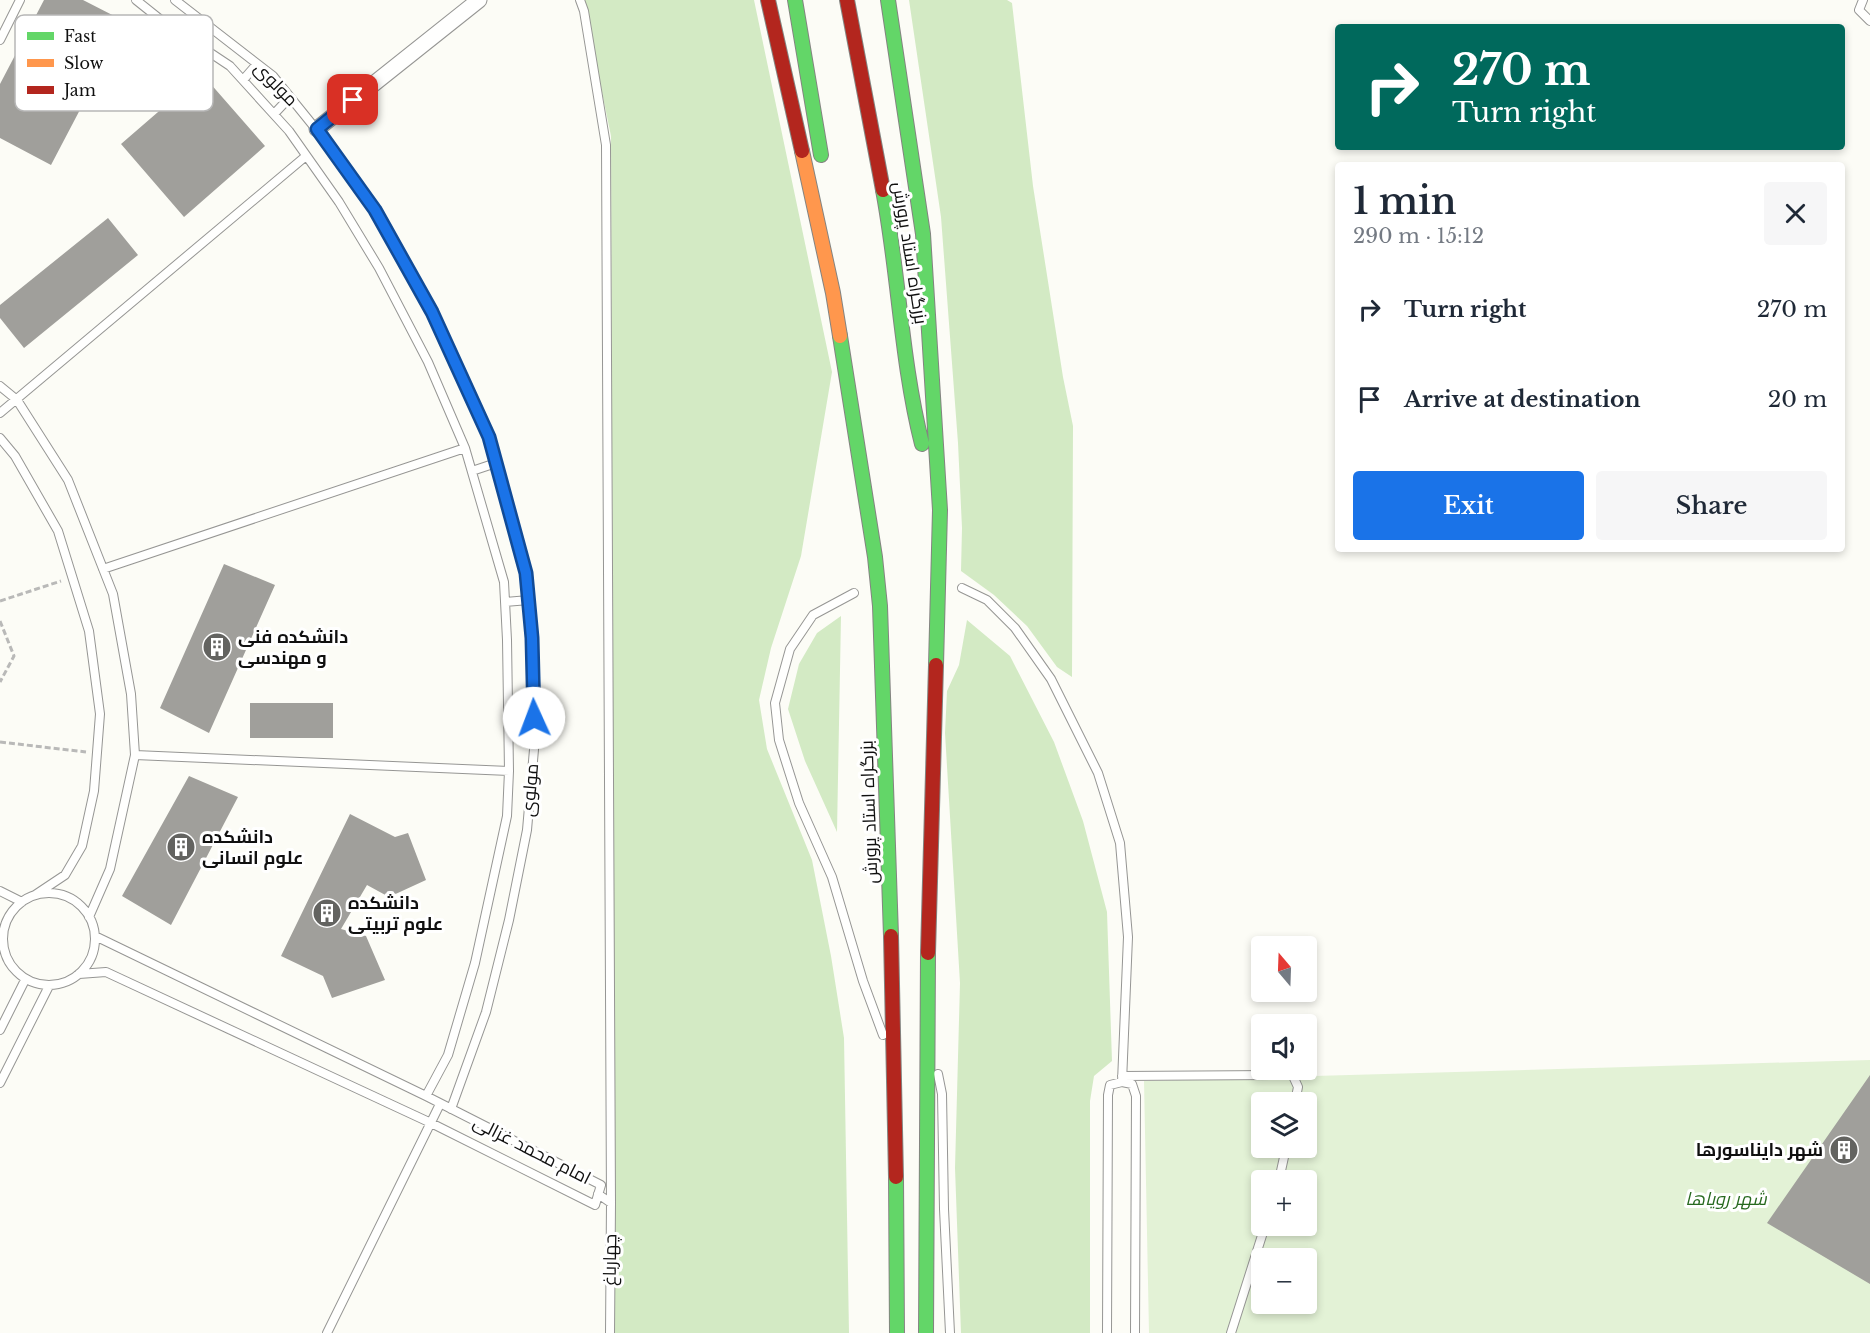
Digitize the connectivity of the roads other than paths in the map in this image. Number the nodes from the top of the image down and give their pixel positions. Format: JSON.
{"nodes":[{"id":1,"x":20,"y":0,"type":"edge"},
{"id":2,"x":136,"y":0,"type":"edge"},
{"id":3,"x":175,"y":0,"type":"edge"},
{"id":4,"x":479,"y":0,"type":"edge"},
{"id":5,"x":580,"y":0,"type":"edge"},
{"id":6,"x":768,"y":0,"type":"edge"},
{"id":7,"x":795,"y":0,"type":"edge"},
{"id":8,"x":847,"y":0,"type":"edge"},
{"id":9,"x":888,"y":0,"type":"edge"},
{"id":10,"x":1863,"y":0,"type":"edge"},
{"id":11,"x":155,"y":15,"type":"edge"},
{"id":12,"x":194,"y":15,"type":"edge"},
{"id":13,"x":1870,"y":21,"type":"edge"},
{"id":14,"x":213,"y":30,"type":"edge"},
{"id":15,"x":0,"y":39,"type":"edge"},
{"id":16,"x":213,"y":55,"type":"edge"},
{"id":17,"x":257,"y":64,"type":"junction"},
{"id":18,"x":243,"y":80,"type":"junction"},
{"id":19,"x":290,"y":97,"type":"junction"},
{"id":20,"x":274,"y":114,"type":"junction"},
{"id":21,"x":317,"y":129,"type":"junction"},
{"id":22,"x":306,"y":156,"type":"junction"},
{"id":23,"x":823,"y":165,"type":"dead end"},
{"id":24,"x":825,"y":189,"type":"dead end"},
{"id":25,"x":833,"y":293,"type":"junction"},
{"id":26,"x":0,"y":386,"type":"edge"},
{"id":27,"x":17,"y":399,"type":"junction"},
{"id":28,"x":0,"y":413,"type":"edge"},
{"id":29,"x":0,"y":438,"type":"edge"},
{"id":30,"x":465,"y":448,"type":"junction"},
{"id":31,"x":496,"y":463,"type":"junction"},
{"id":32,"x":472,"y":471,"type":"junction"},
{"id":33,"x":939,"y":510,"type":"junction"},
{"id":34,"x":103,"y":569,"type":"junction"},
{"id":35,"x":962,"y":588,"type":"dead end"},
{"id":36,"x":854,"y":593,"type":"dead end"},
{"id":37,"x":529,"y":600,"type":"junction"},
{"id":38,"x":505,"y":602,"type":"junction"},
{"id":39,"x":135,"y":755,"type":"junction"},
{"id":40,"x":509,"y":771,"type":"junction"},
{"id":41,"x":0,"y":891,"type":"edge"},
{"id":42,"x":35,"y":895,"type":"junction"},
{"id":43,"x":22,"y":902,"type":"junction"},
{"id":44,"x":89,"y":917,"type":"junction"},
{"id":45,"x":2,"y":922,"type":"edge"},
{"id":46,"x":95,"y":936,"type":"junction"},
{"id":47,"x":3,"y":956,"type":"edge"},
{"id":48,"x":80,"y":974,"type":"junction"},
{"id":49,"x":26,"y":980,"type":"junction"},
{"id":50,"x":49,"y":986,"type":"junction"},
{"id":51,"x":926,"y":1016,"type":"junction"},
{"id":52,"x":0,"y":1030,"type":"edge"},
{"id":53,"x":895,"y":1069,"type":"junction"},
{"id":54,"x":1122,"y":1079,"type":"junction"},
{"id":55,"x":0,"y":1083,"type":"edge"},
{"id":56,"x":1297,"y":1092,"type":"edge"},
{"id":57,"x":426,"y":1096,"type":"junction"},
{"id":58,"x":440,"y":1104,"type":"junction"},
{"id":59,"x":451,"y":1109,"type":"junction"},
{"id":60,"x":431,"y":1123,"type":"junction"},
{"id":61,"x":598,"y":1194,"type":"junction"},
{"id":62,"x":611,"y":1203,"type":"junction"},
{"id":63,"x":1262,"y":1236,"type":"edge"},
{"id":64,"x":327,"y":1333,"type":"edge"},
{"id":65,"x":610,"y":1333,"type":"edge"},
{"id":66,"x":897,"y":1333,"type":"edge"},
{"id":67,"x":926,"y":1333,"type":"edge"},
{"id":68,"x":950,"y":1333,"type":"edge"},
{"id":69,"x":1107,"y":1333,"type":"edge"},
{"id":70,"x":1135,"y":1333,"type":"edge"},
{"id":71,"x":1231,"y":1333,"type":"edge"}],
"edges":[{"from":1,"to":15,"type":"lane"},
{"from":2,"to":11,"type":"lane","name":"مولوی"},
{"from":3,"to":12,"type":"lane","name":"مولوی"},
{"from":4,"to":21,"type":"street"},
{"from":5,"to":62,"type":"lane","name":"چهارباغ"},
{"from":6,"to":25,"type":"highway","name":"بزرگراه استاد پرورش"},
{"from":7,"to":23,"type":"highway"},
{"from":8,"to":33,"type":"highway","name":"بزرگراه استاد پرورش"},
{"from":9,"to":33,"type":"highway","name":"بزرگراه استاد پرورش"},
{"from":10,"to":13,"type":"lane"},
{"from":14,"to":17,"type":"lane","name":"مولوی"},
{"from":16,"to":18,"type":"lane","name":"مولوی"},
{"from":17,"to":18,"type":"lane"},
{"from":17,"to":19,"type":"lane","name":"مولوی"},
{"from":18,"to":20,"type":"lane","name":"مولوی"},
{"from":19,"to":20,"type":"lane"},
{"from":19,"to":21,"type":"lane","name":"مولوی"},
{"from":20,"to":22,"type":"lane","name":"مولوی"},
{"from":21,"to":31,"type":"lane","name":"مولوی"},
{"from":22,"to":27,"type":"lane"},
{"from":22,"to":30,"type":"lane","name":"مولوی"},
{"from":24,"to":25,"type":"highway","name":"بزرگراه استاد پرورش"},
{"from":25,"to":53,"type":"highway","name":"بزرگراه استاد پرورش"},
{"from":26,"to":27,"type":"lane"},
{"from":27,"to":28,"type":"lane"},
{"from":27,"to":34,"type":"lane"},
{"from":29,"to":42,"type":"lane"},
{"from":30,"to":32,"type":"lane","name":"مولوی"},
{"from":30,"to":34,"type":"lane"},
{"from":31,"to":32,"type":"lane"},
{"from":31,"to":37,"type":"lane","name":"مولوی"},
{"from":32,"to":38,"type":"lane","name":"مولوی"},
{"from":33,"to":51,"type":"highway","name":"بزرگراه استاد پرورش"},
{"from":34,"to":39,"type":"lane"},
{"from":35,"to":54,"type":"lane"},
{"from":36,"to":53,"type":"lane"},
{"from":37,"to":38,"type":"lane"},
{"from":37,"to":59,"type":"lane","name":"مولوی"},
{"from":38,"to":40,"type":"lane","name":"مولوی"},
{"from":39,"to":40,"type":"lane"},
{"from":39,"to":44,"type":"lane"},
{"from":40,"to":57,"type":"lane","name":"مولوی"},
{"from":41,"to":43,"type":"lane"},
{"from":42,"to":43,"type":"lane"},
{"from":42,"to":44,"type":"lane"},
{"from":43,"to":45,"type":"lane"},
{"from":44,"to":46,"type":"lane"},
{"from":45,"to":47,"type":"lane"},
{"from":46,"to":48,"type":"lane"},
{"from":46,"to":57,"type":"lane","name":"امام محمد غزالی"},
{"from":47,"to":49,"type":"lane"},
{"from":48,"to":50,"type":"lane"},
{"from":48,"to":60,"type":"lane","name":"امام محمد غزالی"},
{"from":49,"to":50,"type":"lane"},
{"from":49,"to":52,"type":"lane"},
{"from":50,"to":55,"type":"lane"},
{"from":51,"to":67,"type":"highway","name":"بزرگراه استاد پرورش"},
{"from":51,"to":68,"type":"lane"},
{"from":53,"to":66,"type":"highway","name":"بزرگراه استاد پرورش"},
{"from":54,"to":56,"type":"lane"},
{"from":54,"to":69,"type":"lane"},
{"from":54,"to":70,"type":"lane"},
{"from":57,"to":58,"type":"lane","name":"امام محمد غزالی"},
{"from":58,"to":59,"type":"lane","name":"امام محمد غزالی"},
{"from":58,"to":60,"type":"lane"},
{"from":59,"to":61,"type":"lane","name":"امام محمد غزالی"},
{"from":60,"to":61,"type":"lane","name":"امام محمد غزالی"},
{"from":60,"to":64,"type":"lane"},
{"from":61,"to":62,"type":"lane"},
{"from":62,"to":65,"type":"lane","name":"چهارباغ"},
{"from":63,"to":71,"type":"lane"}]}
